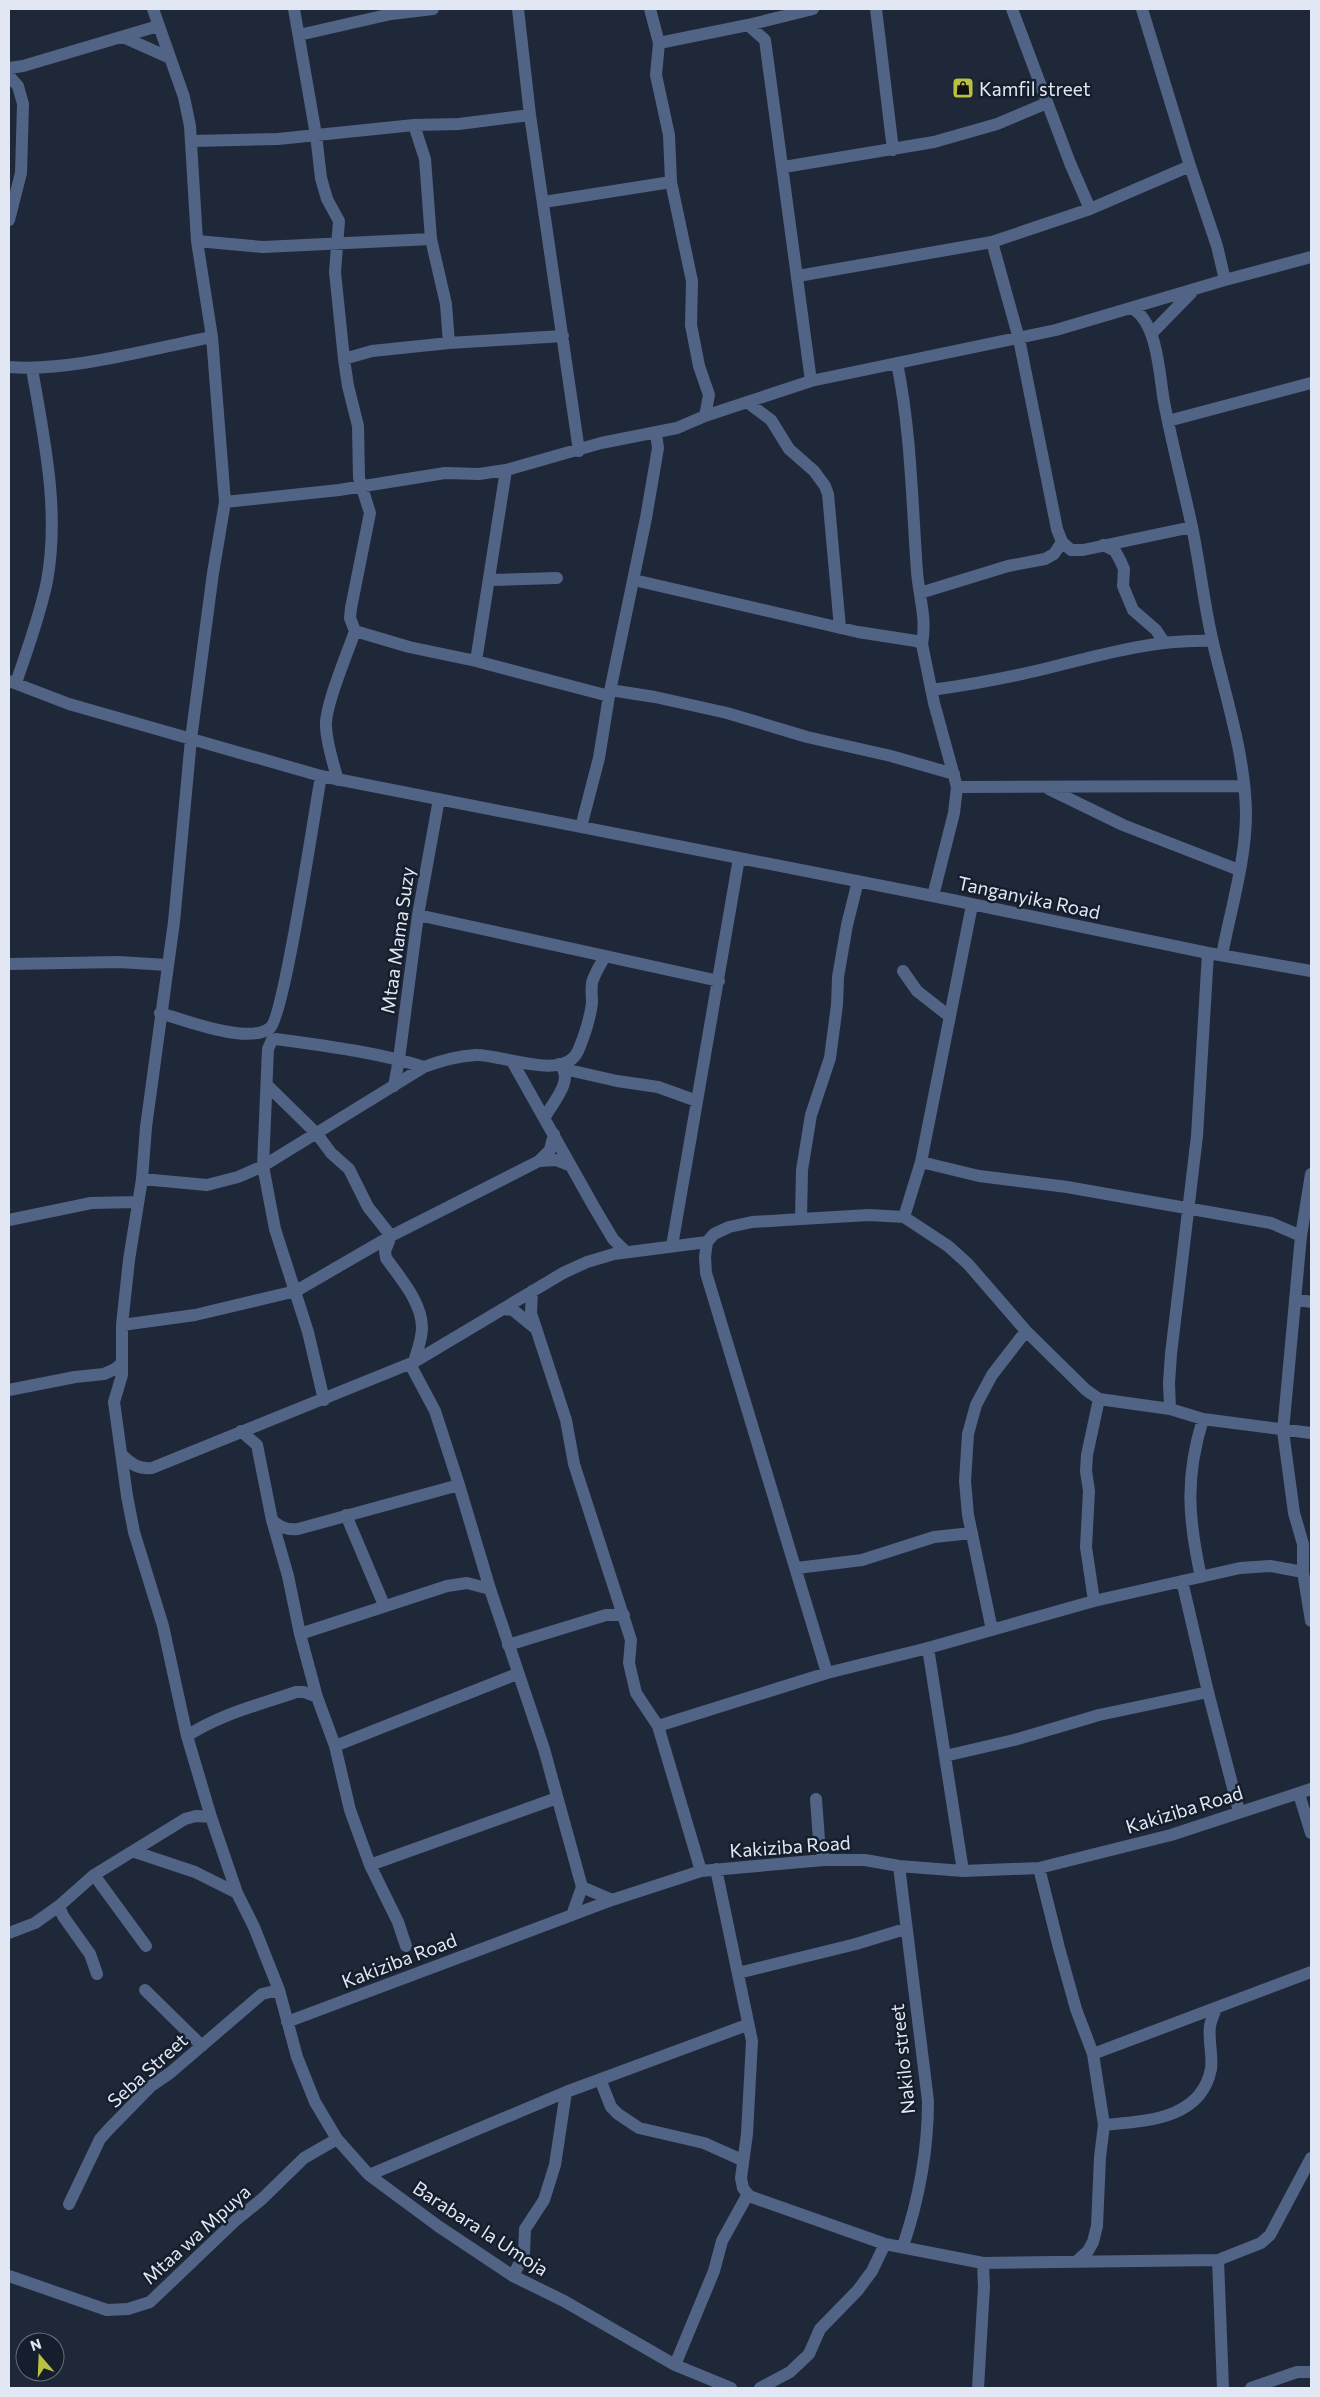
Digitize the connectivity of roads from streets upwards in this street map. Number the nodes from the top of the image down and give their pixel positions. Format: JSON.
{"nodes":[{"id":1,"x":153,"y":9,"type":"edge"},
{"id":2,"x":294,"y":9,"type":"edge"},
{"id":3,"x":433,"y":9,"type":"edge"},
{"id":4,"x":518,"y":9,"type":"edge"},
{"id":5,"x":650,"y":9,"type":"edge"},
{"id":6,"x":813,"y":9,"type":"edge"},
{"id":7,"x":876,"y":9,"type":"edge"},
{"id":8,"x":1012,"y":9,"type":"edge"},
{"id":9,"x":1142,"y":9,"type":"edge"},
{"id":10,"x":412,"y":10,"type":"edge"},
{"id":11,"x":779,"y":18,"type":"junction"},
{"id":12,"x":748,"y":25,"type":"junction"},
{"id":13,"x":158,"y":26,"type":"junction"},
{"id":14,"x":299,"y":35,"type":"junction"},
{"id":15,"x":124,"y":37,"type":"junction"},
{"id":16,"x":766,"y":40,"type":"junction"},
{"id":17,"x":659,"y":43,"type":"junction"},
{"id":18,"x":170,"y":58,"type":"junction"},
{"id":19,"x":23,"y":66,"type":"junction"},
{"id":20,"x":9,"y":68,"type":"edge"},
{"id":21,"x":9,"y":76,"type":"edge"},
{"id":22,"x":18,"y":86,"type":"junction"},
{"id":23,"x":1047,"y":103,"type":"junction"},
{"id":24,"x":530,"y":115,"type":"junction"},
{"id":25,"x":414,"y":125,"type":"junction"},
{"id":26,"x":316,"y":135,"type":"junction"},
{"id":27,"x":192,"y":141,"type":"junction"},
{"id":28,"x":893,"y":150,"type":"junction"},
{"id":29,"x":1190,"y":166,"type":"junction"},
{"id":30,"x":784,"y":168,"type":"junction"},
{"id":31,"x":671,"y":182,"type":"junction"},
{"id":32,"x":544,"y":202,"type":"junction"},
{"id":33,"x":1090,"y":209,"type":"junction"},
{"id":34,"x":9,"y":220,"type":"edge"},
{"id":35,"x":432,"y":239,"type":"junction"},
{"id":36,"x":198,"y":241,"type":"junction"},
{"id":37,"x":992,"y":242,"type":"junction"},
{"id":38,"x":336,"y":244,"type":"junction"},
{"id":39,"x":1311,"y":257,"type":"edge"},
{"id":40,"x":798,"y":276,"type":"junction"},
{"id":41,"x":1225,"y":280,"type":"junction"},
{"id":42,"x":1197,"y":288,"type":"junction"},
{"id":43,"x":1132,"y":308,"type":"junction"},
{"id":44,"x":1152,"y":333,"type":"junction"},
{"id":45,"x":563,"y":336,"type":"junction"},
{"id":46,"x":212,"y":337,"type":"junction"},
{"id":47,"x":1019,"y":339,"type":"junction"},
{"id":48,"x":449,"y":343,"type":"junction"},
{"id":49,"x":344,"y":359,"type":"junction"},
{"id":50,"x":897,"y":363,"type":"junction"},
{"id":51,"x":9,"y":368,"type":"edge"},
{"id":52,"x":32,"y":369,"type":"junction"},
{"id":53,"x":811,"y":381,"type":"junction"},
{"id":54,"x":1311,"y":382,"type":"edge"},
{"id":55,"x":747,"y":402,"type":"junction"},
{"id":56,"x":705,"y":416,"type":"junction"},
{"id":57,"x":1168,"y":420,"type":"junction"},
{"id":58,"x":656,"y":433,"type":"junction"},
{"id":59,"x":579,"y":451,"type":"junction"},
{"id":60,"x":506,"y":470,"type":"junction"},
{"id":61,"x":362,"y":486,"type":"junction"},
{"id":62,"x":225,"y":502,"type":"junction"},
{"id":63,"x":1192,"y":527,"type":"junction"},
{"id":64,"x":1062,"y":542,"type":"junction"},
{"id":65,"x":1103,"y":545,"type":"junction"},
{"id":66,"x":557,"y":578,"type":"dead end"},
{"id":67,"x":489,"y":580,"type":"junction"},
{"id":68,"x":634,"y":580,"type":"junction"},
{"id":69,"x":920,"y":593,"type":"junction"},
{"id":70,"x":840,"y":628,"type":"junction"},
{"id":71,"x":355,"y":631,"type":"junction"},
{"id":72,"x":1212,"y":641,"type":"junction"},
{"id":73,"x":1164,"y":642,"type":"junction"},
{"id":74,"x":922,"y":644,"type":"junction"},
{"id":75,"x":476,"y":661,"type":"junction"},
{"id":76,"x":12,"y":682,"type":"edge"},
{"id":77,"x":931,"y":690,"type":"junction"},
{"id":78,"x":610,"y":693,"type":"junction"},
{"id":79,"x":191,"y":738,"type":"junction"},
{"id":80,"x":954,"y":774,"type":"junction"},
{"id":81,"x":320,"y":776,"type":"junction"},
{"id":82,"x":338,"y":780,"type":"junction"},
{"id":83,"x":1244,"y":786,"type":"junction"},
{"id":84,"x":957,"y":787,"type":"junction"},
{"id":85,"x":1044,"y":787,"type":"junction"},
{"id":86,"x":439,"y":798,"type":"junction"},
{"id":87,"x":581,"y":827,"type":"junction"},
{"id":88,"x":739,"y":858,"type":"junction"},
{"id":89,"x":1239,"y":870,"type":"junction"},
{"id":90,"x":858,"y":881,"type":"junction"},
{"id":91,"x":933,"y":896,"type":"junction"},
{"id":92,"x":972,"y":905,"type":"junction"},
{"id":93,"x":418,"y":916,"type":"junction"},
{"id":94,"x":1208,"y":953,"type":"junction"},
{"id":95,"x":1222,"y":954,"type":"junction"},
{"id":96,"x":605,"y":956,"type":"junction"},
{"id":97,"x":9,"y":964,"type":"edge"},
{"id":98,"x":167,"y":965,"type":"junction"},
{"id":99,"x":903,"y":971,"type":"dead end"},
{"id":100,"x":1311,"y":971,"type":"edge"},
{"id":101,"x":718,"y":981,"type":"junction"},
{"id":102,"x":160,"y":1012,"type":"junction"},
{"id":103,"x":949,"y":1016,"type":"junction"},
{"id":104,"x":399,"y":1059,"type":"junction"},
{"id":105,"x":512,"y":1062,"type":"junction"},
{"id":106,"x":561,"y":1066,"type":"junction"},
{"id":107,"x":424,"y":1067,"type":"junction"},
{"id":108,"x":267,"y":1085,"type":"junction"},
{"id":109,"x":394,"y":1086,"type":"junction"},
{"id":110,"x":697,"y":1102,"type":"junction"},
{"id":111,"x":545,"y":1117,"type":"junction"},
{"id":112,"x":317,"y":1134,"type":"junction"},
{"id":113,"x":554,"y":1134,"type":"junction"},
{"id":114,"x":539,"y":1161,"type":"junction"},
{"id":115,"x":921,"y":1162,"type":"junction"},
{"id":116,"x":264,"y":1166,"type":"junction"},
{"id":117,"x":571,"y":1166,"type":"junction"},
{"id":118,"x":1311,"y":1174,"type":"edge"},
{"id":119,"x":142,"y":1179,"type":"junction"},
{"id":120,"x":138,"y":1202,"type":"junction"},
{"id":121,"x":1187,"y":1207,"type":"junction"},
{"id":122,"x":904,"y":1217,"type":"junction"},
{"id":123,"x":801,"y":1219,"type":"junction"},
{"id":124,"x":9,"y":1220,"type":"edge"},
{"id":125,"x":391,"y":1236,"type":"junction"},
{"id":126,"x":1301,"y":1236,"type":"junction"},
{"id":127,"x":707,"y":1242,"type":"junction"},
{"id":128,"x":672,"y":1246,"type":"junction"},
{"id":129,"x":626,"y":1252,"type":"junction"},
{"id":130,"x":296,"y":1291,"type":"junction"},
{"id":131,"x":532,"y":1292,"type":"junction"},
{"id":132,"x":1295,"y":1299,"type":"junction"},
{"id":133,"x":1311,"y":1302,"type":"edge"},
{"id":134,"x":503,"y":1309,"type":"junction"},
{"id":135,"x":122,"y":1325,"type":"junction"},
{"id":136,"x":535,"y":1328,"type":"junction"},
{"id":137,"x":1026,"y":1331,"type":"junction"},
{"id":138,"x":122,"y":1362,"type":"junction"},
{"id":139,"x":412,"y":1363,"type":"junction"},
{"id":140,"x":104,"y":1374,"type":"junction"},
{"id":141,"x":118,"y":1388,"type":"junction"},
{"id":142,"x":9,"y":1390,"type":"edge"},
{"id":143,"x":1098,"y":1399,"type":"junction"},
{"id":144,"x":324,"y":1400,"type":"junction"},
{"id":145,"x":1170,"y":1409,"type":"junction"},
{"id":146,"x":1203,"y":1419,"type":"junction"},
{"id":147,"x":261,"y":1424,"type":"junction"},
{"id":148,"x":241,"y":1431,"type":"junction"},
{"id":149,"x":1282,"y":1431,"type":"junction"},
{"id":150,"x":1311,"y":1433,"type":"edge"},
{"id":151,"x":258,"y":1445,"type":"junction"},
{"id":152,"x":123,"y":1456,"type":"junction"},
{"id":153,"x":460,"y":1485,"type":"junction"},
{"id":154,"x":346,"y":1515,"type":"junction"},
{"id":155,"x":272,"y":1520,"type":"junction"},
{"id":156,"x":972,"y":1534,"type":"junction"},
{"id":157,"x":797,"y":1568,"type":"junction"},
{"id":158,"x":1303,"y":1572,"type":"junction"},
{"id":159,"x":1201,"y":1576,"type":"junction"},
{"id":160,"x":1182,"y":1580,"type":"junction"},
{"id":161,"x":490,"y":1589,"type":"junction"},
{"id":162,"x":1094,"y":1601,"type":"junction"},
{"id":163,"x":384,"y":1605,"type":"junction"},
{"id":164,"x":624,"y":1615,"type":"junction"},
{"id":165,"x":1311,"y":1621,"type":"edge"},
{"id":166,"x":992,"y":1630,"type":"junction"},
{"id":167,"x":300,"y":1634,"type":"junction"},
{"id":168,"x":508,"y":1646,"type":"junction"},
{"id":169,"x":928,"y":1648,"type":"junction"},
{"id":170,"x":827,"y":1673,"type":"junction"},
{"id":171,"x":517,"y":1674,"type":"junction"},
{"id":172,"x":1208,"y":1692,"type":"junction"},
{"id":173,"x":317,"y":1697,"type":"junction"},
{"id":174,"x":658,"y":1726,"type":"junction"},
{"id":175,"x":187,"y":1736,"type":"junction"},
{"id":176,"x":335,"y":1746,"type":"junction"},
{"id":177,"x":945,"y":1756,"type":"junction"},
{"id":178,"x":1311,"y":1790,"type":"edge"},
{"id":179,"x":1298,"y":1794,"type":"junction"},
{"id":180,"x":557,"y":1798,"type":"junction"},
{"id":181,"x":816,"y":1800,"type":"dead end"},
{"id":182,"x":1240,"y":1811,"type":"junction"},
{"id":183,"x":211,"y":1817,"type":"junction"},
{"id":184,"x":1311,"y":1833,"type":"edge"},
{"id":185,"x":134,"y":1852,"type":"junction"},
{"id":186,"x":824,"y":1860,"type":"junction"},
{"id":187,"x":370,"y":1865,"type":"junction"},
{"id":188,"x":899,"y":1866,"type":"junction"},
{"id":189,"x":1039,"y":1868,"type":"junction"},
{"id":190,"x":716,"y":1869,"type":"junction"},
{"id":191,"x":701,"y":1870,"type":"junction"},
{"id":192,"x":962,"y":1871,"type":"junction"},
{"id":193,"x":94,"y":1875,"type":"junction"},
{"id":194,"x":582,"y":1887,"type":"junction"},
{"id":195,"x":237,"y":1893,"type":"junction"},
{"id":196,"x":612,"y":1900,"type":"junction"},
{"id":197,"x":59,"y":1906,"type":"junction"},
{"id":198,"x":572,"y":1915,"type":"junction"},
{"id":199,"x":905,"y":1928,"type":"junction"},
{"id":200,"x":9,"y":1933,"type":"edge"},
{"id":201,"x":146,"y":1946,"type":"dead end"},
{"id":202,"x":406,"y":1946,"type":"dead end"},
{"id":203,"x":1311,"y":1972,"type":"edge"},
{"id":204,"x":738,"y":1973,"type":"junction"},
{"id":205,"x":97,"y":1974,"type":"dead end"},
{"id":206,"x":145,"y":1990,"type":"dead end"},
{"id":207,"x":278,"y":1990,"type":"junction"},
{"id":208,"x":1216,"y":2008,"type":"junction"},
{"id":209,"x":287,"y":2022,"type":"junction"},
{"id":210,"x":748,"y":2025,"type":"junction"},
{"id":211,"x":202,"y":2046,"type":"junction"},
{"id":212,"x":1093,"y":2054,"type":"junction"},
{"id":213,"x":600,"y":2079,"type":"junction"},
{"id":214,"x":566,"y":2092,"type":"junction"},
{"id":215,"x":1104,"y":2125,"type":"junction"},
{"id":216,"x":337,"y":2139,"type":"junction"},
{"id":217,"x":1311,"y":2158,"type":"edge"},
{"id":218,"x":742,"y":2160,"type":"junction"},
{"id":219,"x":369,"y":2175,"type":"junction"},
{"id":220,"x":748,"y":2194,"type":"junction"},
{"id":221,"x":69,"y":2204,"type":"dead end"},
{"id":222,"x":885,"y":2244,"type":"junction"},
{"id":223,"x":903,"y":2246,"type":"junction"},
{"id":224,"x":1218,"y":2260,"type":"junction"},
{"id":225,"x":1078,"y":2261,"type":"junction"},
{"id":226,"x":983,"y":2262,"type":"junction"},
{"id":227,"x":9,"y":2276,"type":"edge"},
{"id":228,"x":513,"y":2276,"type":"junction"},
{"id":229,"x":675,"y":2365,"type":"junction"},
{"id":230,"x":1311,"y":2372,"type":"edge"},
{"id":231,"x":731,"y":2388,"type":"edge"},
{"id":232,"x":760,"y":2388,"type":"edge"},
{"id":233,"x":978,"y":2388,"type":"edge"},
{"id":234,"x":1223,"y":2388,"type":"edge"},
{"id":235,"x":1251,"y":2388,"type":"edge"}],
"edges":[{"from":1,"to":13,"type":"street","name":"Barabara la Umoja"},
{"from":2,"to":14,"type":"street"},
{"from":3,"to":10,"type":"street"},
{"from":4,"to":24,"type":"street"},
{"from":5,"to":17,"type":"street"},
{"from":6,"to":11,"type":"street"},
{"from":7,"to":28,"type":"street"},
{"from":8,"to":23,"type":"street"},
{"from":9,"to":29,"type":"street"},
{"from":10,"to":14,"type":"street"},
{"from":11,"to":12,"type":"street"},
{"from":11,"to":16,"type":"street"},
{"from":12,"to":16,"type":"street"},
{"from":12,"to":17,"type":"street"},
{"from":13,"to":15,"type":"street"},
{"from":13,"to":18,"type":"street","name":"Barabara la Umoja"},
{"from":14,"to":26,"type":"street"},
{"from":15,"to":18,"type":"street"},
{"from":15,"to":19,"type":"street"},
{"from":16,"to":30,"type":"street"},
{"from":17,"to":31,"type":"street"},
{"from":18,"to":27,"type":"street","name":"Barabara la Umoja"},
{"from":19,"to":20,"type":"street"},
{"from":19,"to":22,"type":"street"},
{"from":21,"to":22,"type":"street"},
{"from":22,"to":34,"type":"street"},
{"from":23,"to":28,"type":"street"},
{"from":23,"to":33,"type":"street"},
{"from":24,"to":25,"type":"street"},
{"from":24,"to":32,"type":"street"},
{"from":25,"to":26,"type":"street"},
{"from":25,"to":35,"type":"street"},
{"from":26,"to":27,"type":"street"},
{"from":26,"to":38,"type":"street"},
{"from":27,"to":36,"type":"street","name":"Barabara la Umoja"},
{"from":28,"to":30,"type":"street"},
{"from":29,"to":33,"type":"street"},
{"from":29,"to":41,"type":"street"},
{"from":30,"to":40,"type":"street"},
{"from":31,"to":32,"type":"street"},
{"from":31,"to":56,"type":"street"},
{"from":32,"to":45,"type":"street"},
{"from":33,"to":37,"type":"street"},
{"from":35,"to":38,"type":"street"},
{"from":35,"to":48,"type":"street"},
{"from":36,"to":38,"type":"street"},
{"from":36,"to":46,"type":"street","name":"Barabara la Umoja"},
{"from":37,"to":40,"type":"street"},
{"from":37,"to":47,"type":"street"},
{"from":38,"to":49,"type":"street"},
{"from":39,"to":41,"type":"street"},
{"from":40,"to":53,"type":"street"},
{"from":41,"to":42,"type":"street"},
{"from":42,"to":43,"type":"street"},
{"from":42,"to":44,"type":"street"},
{"from":43,"to":44,"type":"street"},
{"from":43,"to":47,"type":"street"},
{"from":44,"to":57,"type":"street"},
{"from":45,"to":48,"type":"street"},
{"from":45,"to":59,"type":"street"},
{"from":46,"to":52,"type":"street"},
{"from":46,"to":62,"type":"street","name":"Barabara la Umoja"},
{"from":47,"to":50,"type":"street"},
{"from":47,"to":64,"type":"street"},
{"from":48,"to":49,"type":"street"},
{"from":49,"to":61,"type":"street"},
{"from":50,"to":53,"type":"street"},
{"from":50,"to":69,"type":"street"},
{"from":51,"to":52,"type":"street"},
{"from":52,"to":76,"type":"street"},
{"from":53,"to":55,"type":"street"},
{"from":54,"to":57,"type":"street"},
{"from":55,"to":56,"type":"street"},
{"from":55,"to":70,"type":"street"},
{"from":56,"to":58,"type":"street"},
{"from":57,"to":63,"type":"street"},
{"from":58,"to":59,"type":"street"},
{"from":58,"to":68,"type":"street"},
{"from":59,"to":60,"type":"street"},
{"from":60,"to":61,"type":"street"},
{"from":60,"to":67,"type":"street"},
{"from":61,"to":62,"type":"street"},
{"from":61,"to":71,"type":"street"},
{"from":62,"to":79,"type":"street","name":"Barabara la Umoja"},
{"from":63,"to":65,"type":"street"},
{"from":63,"to":72,"type":"street"},
{"from":64,"to":65,"type":"street"},
{"from":64,"to":69,"type":"street"},
{"from":65,"to":73,"type":"street"},
{"from":66,"to":67,"type":"street"},
{"from":67,"to":75,"type":"street"},
{"from":68,"to":70,"type":"street"},
{"from":68,"to":78,"type":"street"},
{"from":69,"to":74,"type":"street"},
{"from":70,"to":74,"type":"street"},
{"from":71,"to":75,"type":"street"},
{"from":71,"to":82,"type":"street"},
{"from":72,"to":73,"type":"street"},
{"from":72,"to":83,"type":"street"},
{"from":73,"to":77,"type":"street"},
{"from":74,"to":77,"type":"street"},
{"from":75,"to":78,"type":"street"},
{"from":76,"to":79,"type":"street","name":"Tanganyika Road"},
{"from":77,"to":80,"type":"street"},
{"from":78,"to":80,"type":"street"},
{"from":78,"to":87,"type":"street"},
{"from":79,"to":81,"type":"street","name":"Tanganyika Road"},
{"from":79,"to":98,"type":"street","name":"Barabara la Umoja"},
{"from":80,"to":84,"type":"street"},
{"from":81,"to":82,"type":"street","name":"Tanganyika Road"},
{"from":81,"to":102,"type":"street"},
{"from":82,"to":86,"type":"street","name":"Tanganyika Road"},
{"from":83,"to":85,"type":"street"},
{"from":83,"to":89,"type":"street"},
{"from":84,"to":85,"type":"street"},
{"from":84,"to":91,"type":"street"},
{"from":85,"to":89,"type":"street"},
{"from":86,"to":87,"type":"street","name":"Tanganyika Road"},
{"from":86,"to":93,"type":"street","name":"Mtaa Mama Suzy"},
{"from":87,"to":88,"type":"street","name":"Tanganyika Road"},
{"from":88,"to":90,"type":"street","name":"Tanganyika Road"},
{"from":88,"to":101,"type":"street"},
{"from":89,"to":95,"type":"street"},
{"from":90,"to":91,"type":"street","name":"Tanganyika Road"},
{"from":90,"to":123,"type":"street"},
{"from":91,"to":92,"type":"street","name":"Tanganyika Road"},
{"from":92,"to":94,"type":"street","name":"Tanganyika Road"},
{"from":92,"to":103,"type":"street"},
{"from":93,"to":96,"type":"street"},
{"from":93,"to":104,"type":"street","name":"Mtaa Mama Suzy"},
{"from":94,"to":95,"type":"street","name":"Tanganyika Road"},
{"from":94,"to":121,"type":"street"},
{"from":95,"to":100,"type":"street","name":"Tanganyika Road"},
{"from":96,"to":101,"type":"street"},
{"from":96,"to":106,"type":"street"},
{"from":97,"to":98,"type":"street"},
{"from":98,"to":102,"type":"street","name":"Barabara la Umoja"},
{"from":99,"to":103,"type":"street"},
{"from":101,"to":110,"type":"street"},
{"from":102,"to":119,"type":"street","name":"Barabara la Umoja"},
{"from":103,"to":115,"type":"street"},
{"from":104,"to":107,"type":"street"},
{"from":104,"to":108,"type":"street"},
{"from":104,"to":109,"type":"street","name":"Mtaa Mama Suzy"},
{"from":105,"to":106,"type":"street"},
{"from":105,"to":107,"type":"street"},
{"from":105,"to":111,"type":"street"},
{"from":106,"to":110,"type":"street"},
{"from":106,"to":111,"type":"street"},
{"from":107,"to":109,"type":"street"},
{"from":108,"to":112,"type":"street"},
{"from":108,"to":116,"type":"street"},
{"from":109,"to":112,"type":"street"},
{"from":110,"to":128,"type":"street"},
{"from":111,"to":113,"type":"street"},
{"from":112,"to":116,"type":"street"},
{"from":112,"to":125,"type":"street"},
{"from":113,"to":114,"type":"street"},
{"from":113,"to":117,"type":"street"},
{"from":114,"to":117,"type":"street"},
{"from":114,"to":125,"type":"street"},
{"from":115,"to":121,"type":"street"},
{"from":115,"to":122,"type":"street"},
{"from":116,"to":119,"type":"street"},
{"from":116,"to":130,"type":"street"},
{"from":117,"to":129,"type":"street"},
{"from":118,"to":126,"type":"street"},
{"from":119,"to":120,"type":"street","name":"Barabara la Umoja"},
{"from":120,"to":124,"type":"street"},
{"from":120,"to":135,"type":"street","name":"Barabara la Umoja"},
{"from":121,"to":126,"type":"street"},
{"from":121,"to":145,"type":"street"},
{"from":122,"to":123,"type":"street"},
{"from":122,"to":137,"type":"street"},
{"from":123,"to":127,"type":"street"},
{"from":125,"to":130,"type":"street"},
{"from":125,"to":139,"type":"street"},
{"from":126,"to":132,"type":"street"},
{"from":127,"to":128,"type":"street"},
{"from":127,"to":157,"type":"street"},
{"from":128,"to":129,"type":"street"},
{"from":129,"to":131,"type":"street"},
{"from":130,"to":135,"type":"street"},
{"from":130,"to":144,"type":"street"},
{"from":131,"to":134,"type":"street"},
{"from":131,"to":136,"type":"street"},
{"from":132,"to":133,"type":"street"},
{"from":132,"to":149,"type":"street"},
{"from":134,"to":136,"type":"street"},
{"from":134,"to":139,"type":"street"},
{"from":135,"to":138,"type":"street","name":"Barabara la Umoja"},
{"from":136,"to":164,"type":"street"},
{"from":137,"to":143,"type":"street"},
{"from":137,"to":156,"type":"street"},
{"from":138,"to":140,"type":"street"},
{"from":138,"to":141,"type":"street","name":"Barabara la Umoja"},
{"from":139,"to":144,"type":"street"},
{"from":139,"to":153,"type":"street"},
{"from":140,"to":141,"type":"street"},
{"from":140,"to":142,"type":"street"},
{"from":141,"to":152,"type":"street","name":"Barabara la Umoja"},
{"from":143,"to":145,"type":"street"},
{"from":143,"to":162,"type":"street"},
{"from":144,"to":147,"type":"street"},
{"from":145,"to":146,"type":"street"},
{"from":146,"to":149,"type":"street"},
{"from":146,"to":159,"type":"street"},
{"from":147,"to":148,"type":"street"},
{"from":147,"to":151,"type":"street"},
{"from":148,"to":151,"type":"street"},
{"from":148,"to":152,"type":"street"},
{"from":149,"to":150,"type":"street"},
{"from":149,"to":158,"type":"street"},
{"from":151,"to":155,"type":"street"},
{"from":152,"to":175,"type":"street","name":"Barabara la Umoja"},
{"from":153,"to":154,"type":"street"},
{"from":153,"to":161,"type":"street"},
{"from":154,"to":155,"type":"street"},
{"from":154,"to":163,"type":"street"},
{"from":155,"to":167,"type":"street"},
{"from":156,"to":157,"type":"street"},
{"from":156,"to":166,"type":"street"},
{"from":157,"to":170,"type":"street"},
{"from":158,"to":159,"type":"street"},
{"from":158,"to":165,"type":"street"},
{"from":159,"to":160,"type":"street"},
{"from":160,"to":162,"type":"street"},
{"from":160,"to":172,"type":"street"},
{"from":161,"to":163,"type":"street"},
{"from":161,"to":168,"type":"street"},
{"from":162,"to":166,"type":"street"},
{"from":163,"to":167,"type":"street"},
{"from":164,"to":168,"type":"street"},
{"from":164,"to":174,"type":"street"},
{"from":166,"to":169,"type":"street"},
{"from":167,"to":173,"type":"street"},
{"from":168,"to":171,"type":"street"},
{"from":169,"to":170,"type":"street"},
{"from":169,"to":177,"type":"street"},
{"from":170,"to":174,"type":"street"},
{"from":171,"to":176,"type":"street"},
{"from":171,"to":180,"type":"street"},
{"from":172,"to":177,"type":"street"},
{"from":172,"to":182,"type":"street"},
{"from":173,"to":175,"type":"street"},
{"from":173,"to":176,"type":"street"},
{"from":174,"to":191,"type":"street"},
{"from":175,"to":183,"type":"street","name":"Barabara la Umoja"},
{"from":176,"to":187,"type":"street"},
{"from":177,"to":192,"type":"street"},
{"from":178,"to":179,"type":"street","name":"Kakiziba Road"},
{"from":179,"to":182,"type":"street","name":"Kakiziba Road"},
{"from":179,"to":184,"type":"street"},
{"from":180,"to":187,"type":"street"},
{"from":180,"to":194,"type":"street"},
{"from":181,"to":186,"type":"street"},
{"from":182,"to":189,"type":"street","name":"Kakiziba Road"},
{"from":183,"to":185,"type":"street"},
{"from":183,"to":195,"type":"street","name":"Barabara la Umoja"},
{"from":185,"to":193,"type":"street"},
{"from":185,"to":195,"type":"street"},
{"from":186,"to":188,"type":"street","name":"Kakiziba Road"},
{"from":186,"to":190,"type":"street","name":"Kakiziba Road"},
{"from":187,"to":202,"type":"street"},
{"from":188,"to":192,"type":"street","name":"Kakiziba Road"},
{"from":188,"to":199,"type":"street","name":"Nakilo street"},
{"from":189,"to":192,"type":"street","name":"Kakiziba Road"},
{"from":189,"to":212,"type":"street"},
{"from":190,"to":191,"type":"street","name":"Kakiziba Road"},
{"from":190,"to":204,"type":"street"},
{"from":191,"to":196,"type":"street","name":"Kakiziba Road"},
{"from":193,"to":197,"type":"street"},
{"from":193,"to":201,"type":"street"},
{"from":194,"to":196,"type":"street"},
{"from":194,"to":198,"type":"street"},
{"from":195,"to":207,"type":"street","name":"Barabara la Umoja"},
{"from":196,"to":198,"type":"street","name":"Kakiziba Road"},
{"from":197,"to":200,"type":"street"},
{"from":197,"to":205,"type":"street"},
{"from":198,"to":209,"type":"street","name":"Kakiziba Road"},
{"from":199,"to":204,"type":"street"},
{"from":199,"to":223,"type":"street","name":"Nakilo street"},
{"from":203,"to":208,"type":"street"},
{"from":204,"to":210,"type":"street"},
{"from":206,"to":211,"type":"street"},
{"from":207,"to":209,"type":"street","name":"Barabara la Umoja"},
{"from":207,"to":211,"type":"street","name":"Seba Street"},
{"from":208,"to":212,"type":"street"},
{"from":208,"to":215,"type":"street"},
{"from":209,"to":216,"type":"street","name":"Barabara la Umoja"},
{"from":210,"to":213,"type":"street"},
{"from":210,"to":218,"type":"street"},
{"from":211,"to":221,"type":"street","name":"Seba Street"},
{"from":212,"to":215,"type":"street"},
{"from":213,"to":214,"type":"street"},
{"from":213,"to":218,"type":"street"},
{"from":214,"to":219,"type":"street"},
{"from":214,"to":228,"type":"street"},
{"from":215,"to":225,"type":"street"},
{"from":216,"to":219,"type":"street","name":"Barabara la Umoja"},
{"from":216,"to":227,"type":"street","name":"Mtaa wa Mpuya"},
{"from":217,"to":224,"type":"street"},
{"from":218,"to":220,"type":"street"},
{"from":219,"to":228,"type":"street","name":"Barabara la Umoja"},
{"from":220,"to":222,"type":"street"},
{"from":220,"to":229,"type":"street"},
{"from":222,"to":223,"type":"street"},
{"from":222,"to":232,"type":"street"},
{"from":223,"to":226,"type":"street"},
{"from":224,"to":225,"type":"street"},
{"from":224,"to":234,"type":"street"},
{"from":225,"to":226,"type":"street"},
{"from":226,"to":233,"type":"street"},
{"from":228,"to":229,"type":"street","name":"Barabara la Umoja"},
{"from":229,"to":231,"type":"street","name":"Barabara la Umoja"},
{"from":230,"to":235,"type":"street"}]}
